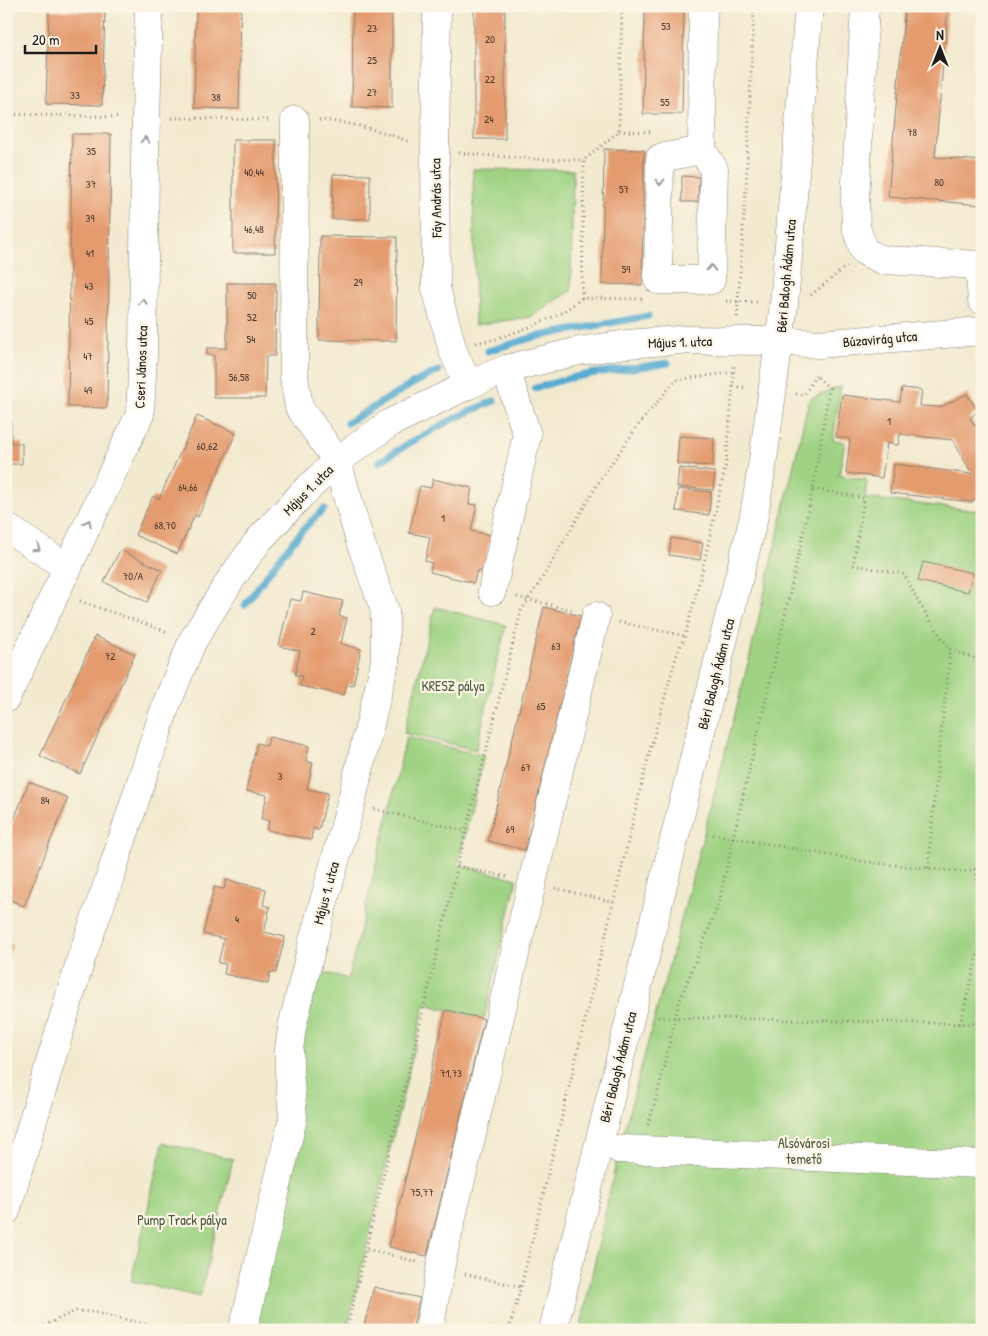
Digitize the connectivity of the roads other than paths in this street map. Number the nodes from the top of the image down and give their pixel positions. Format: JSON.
{"nodes":[{"id":1,"x":149,"y":6,"type":"edge"},
{"id":2,"x":437,"y":6,"type":"edge"},
{"id":3,"x":703,"y":6,"type":"edge"},
{"id":4,"x":809,"y":6,"type":"edge"},
{"id":5,"x":865,"y":6,"type":"edge"},
{"id":6,"x":295,"y":120,"type":"road end"},
{"id":7,"x":702,"y":150,"type":"junction"},
{"id":8,"x":980,"y":265,"type":"edge"},
{"id":9,"x":982,"y":300,"type":"edge"},
{"id":10,"x":982,"y":331,"type":"edge"},
{"id":11,"x":779,"y":341,"type":"junction"},
{"id":12,"x":506,"y":369,"type":"junction"},
{"id":13,"x":468,"y":384,"type":"junction"},
{"id":14,"x":337,"y":461,"type":"junction"},
{"id":15,"x":6,"y":528,"type":"edge"},
{"id":16,"x":68,"y":568,"type":"junction"},
{"id":17,"x":492,"y":591,"type":"road end"},
{"id":18,"x":608,"y":620,"type":"road end"},
{"id":19,"x":6,"y":698,"type":"edge"},
{"id":20,"x":629,"y":1150,"type":"road end"},
{"id":21,"x":982,"y":1164,"type":"edge"},
{"id":22,"x":6,"y":1211,"type":"edge"},
{"id":23,"x":431,"y":1329,"type":"edge"},
{"id":24,"x":243,"y":1330,"type":"edge"},
{"id":25,"x":553,"y":1330,"type":"edge"}],
"edges":[{"from":16,"to":1,"type":"street","name":"Cseri János utca","one_way":true},
{"from":2,"to":13,"type":"street","name":"Fáy András utca"},
{"from":3,"to":7,"type":"street"},
{"from":4,"to":11,"type":"street","name":"Béri Balogh Ádám utca"},
{"from":5,"to":8,"type":"street"},
{"from":6,"to":14,"type":"street"},
{"from":7,"to":7,"type":"street","one_way":true},
{"from":8,"to":9,"type":"street"},
{"from":10,"to":11,"type":"street","name":"Búzavirág utca"},
{"from":11,"to":12,"type":"street","name":"Május 1. utca"},
{"from":11,"to":25,"type":"street","name":"Béri Balogh Ádám utca"},
{"from":12,"to":13,"type":"street","name":"Május 1. utca"},
{"from":12,"to":17,"type":"street"},
{"from":13,"to":14,"type":"street","name":"Május 1. utca"},
{"from":14,"to":22,"type":"street","name":"Május 1. utca"},
{"from":14,"to":24,"type":"street","name":"Május 1. utca"},
{"from":15,"to":16,"type":"street","one_way":true},
{"from":16,"to":19,"type":"street","name":"Cseri János utca"},
{"from":18,"to":23,"type":"street"},
{"from":20,"to":21,"type":"street"}]}
